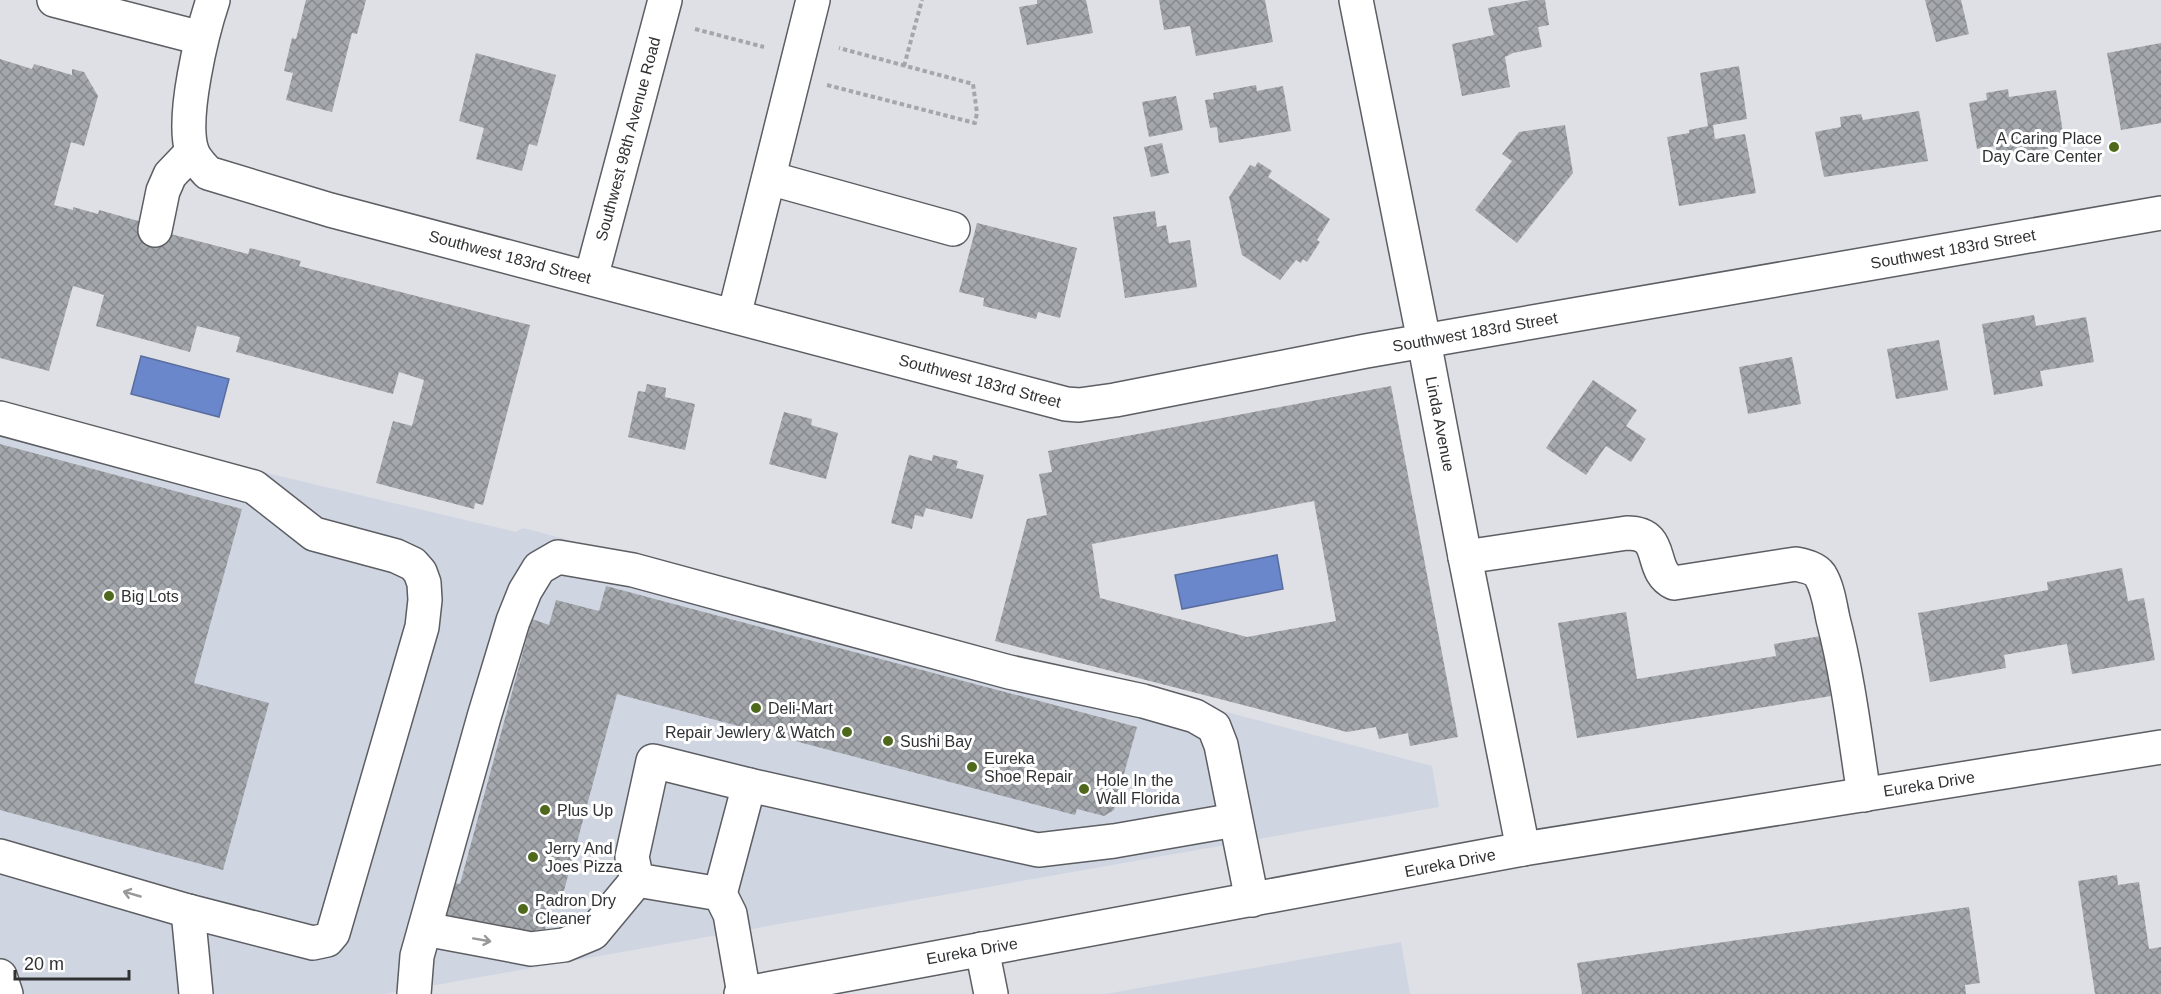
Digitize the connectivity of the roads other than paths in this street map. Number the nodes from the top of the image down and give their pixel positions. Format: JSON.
{"nodes":[{"id":1,"x":54,"y":0,"type":"edge"},
{"id":2,"x":213,"y":0,"type":"edge"},
{"id":3,"x":665,"y":0,"type":"edge"},
{"id":4,"x":813,"y":0,"type":"edge"},
{"id":5,"x":1356,"y":0,"type":"edge"},
{"id":6,"x":201,"y":38,"type":"junction"},
{"id":7,"x":192,"y":152,"type":"junction"},
{"id":8,"x":768,"y":178,"type":"junction"},
{"id":9,"x":2161,"y":213,"type":"edge"},
{"id":10,"x":953,"y":229,"type":"dead end"},
{"id":11,"x":155,"y":230,"type":"dead end"},
{"id":12,"x":591,"y":278,"type":"junction"},
{"id":13,"x":734,"y":316,"type":"junction"},
{"id":14,"x":1425,"y":341,"type":"junction"},
{"id":15,"x":0,"y":418,"type":"edge"},
{"id":16,"x":1465,"y":557,"type":"junction"},
{"id":17,"x":2161,"y":747,"type":"edge"},
{"id":18,"x":749,"y":785,"type":"junction"},
{"id":19,"x":1864,"y":795,"type":"junction"},
{"id":20,"x":1235,"y":820,"type":"junction"},
{"id":21,"x":1523,"y":849,"type":"junction"},
{"id":22,"x":0,"y":856,"type":"edge"},
{"id":23,"x":637,"y":880,"type":"junction"},
{"id":24,"x":720,"y":894,"type":"junction"},
{"id":25,"x":1252,"y":900,"type":"junction"},
{"id":26,"x":188,"y":911,"type":"junction"},
{"id":27,"x":424,"y":929,"type":"junction"},
{"id":28,"x":982,"y":949,"type":"junction"},
{"id":29,"x":0,"y":976,"type":"edge"},
{"id":30,"x":6,"y":994,"type":"edge"},
{"id":31,"x":196,"y":994,"type":"edge"},
{"id":32,"x":414,"y":994,"type":"edge"},
{"id":33,"x":743,"y":994,"type":"edge"},
{"id":34,"x":991,"y":994,"type":"edge"}],
"edges":[{"from":1,"to":6,"type":"street"},
{"from":2,"to":6,"type":"street"},
{"from":3,"to":12,"type":"street","name":"Southwest 98th Avenue Road"},
{"from":4,"to":8,"type":"street"},
{"from":5,"to":14,"type":"street","name":"Linda Avenue"},
{"from":6,"to":7,"type":"street"},
{"from":7,"to":11,"type":"street"},
{"from":7,"to":12,"type":"street","name":"Southwest 183rd Street"},
{"from":8,"to":10,"type":"street"},
{"from":8,"to":13,"type":"street"},
{"from":9,"to":14,"type":"street","name":"Southwest 183rd Street"},
{"from":12,"to":13,"type":"street","name":"Southwest 183rd Street"},
{"from":13,"to":14,"type":"street","name":"Southwest 183rd Street"},
{"from":14,"to":16,"type":"street","name":"Linda Avenue"},
{"from":15,"to":26,"type":"street"},
{"from":16,"to":19,"type":"street"},
{"from":16,"to":21,"type":"street","name":"Linda Avenue"},
{"from":17,"to":19,"type":"street","name":"Eureka Drive"},
{"from":18,"to":20,"type":"street"},
{"from":18,"to":23,"type":"street"},
{"from":18,"to":24,"type":"street"},
{"from":19,"to":21,"type":"street","name":"Eureka Drive"},
{"from":20,"to":25,"type":"street"},
{"from":20,"to":27,"type":"street"},
{"from":21,"to":25,"type":"street","name":"Eureka Drive"},
{"from":26,"to":22,"type":"street","one_way":true},
{"from":23,"to":24,"type":"street"},
{"from":27,"to":23,"type":"street","one_way":true},
{"from":24,"to":33,"type":"street"},
{"from":25,"to":28,"type":"street","name":"Eureka Drive"},
{"from":26,"to":31,"type":"street"},
{"from":27,"to":32,"type":"street"},
{"from":28,"to":33,"type":"street","name":"Eureka Drive"},
{"from":28,"to":34,"type":"street"},
{"from":29,"to":30,"type":"street"}]}
